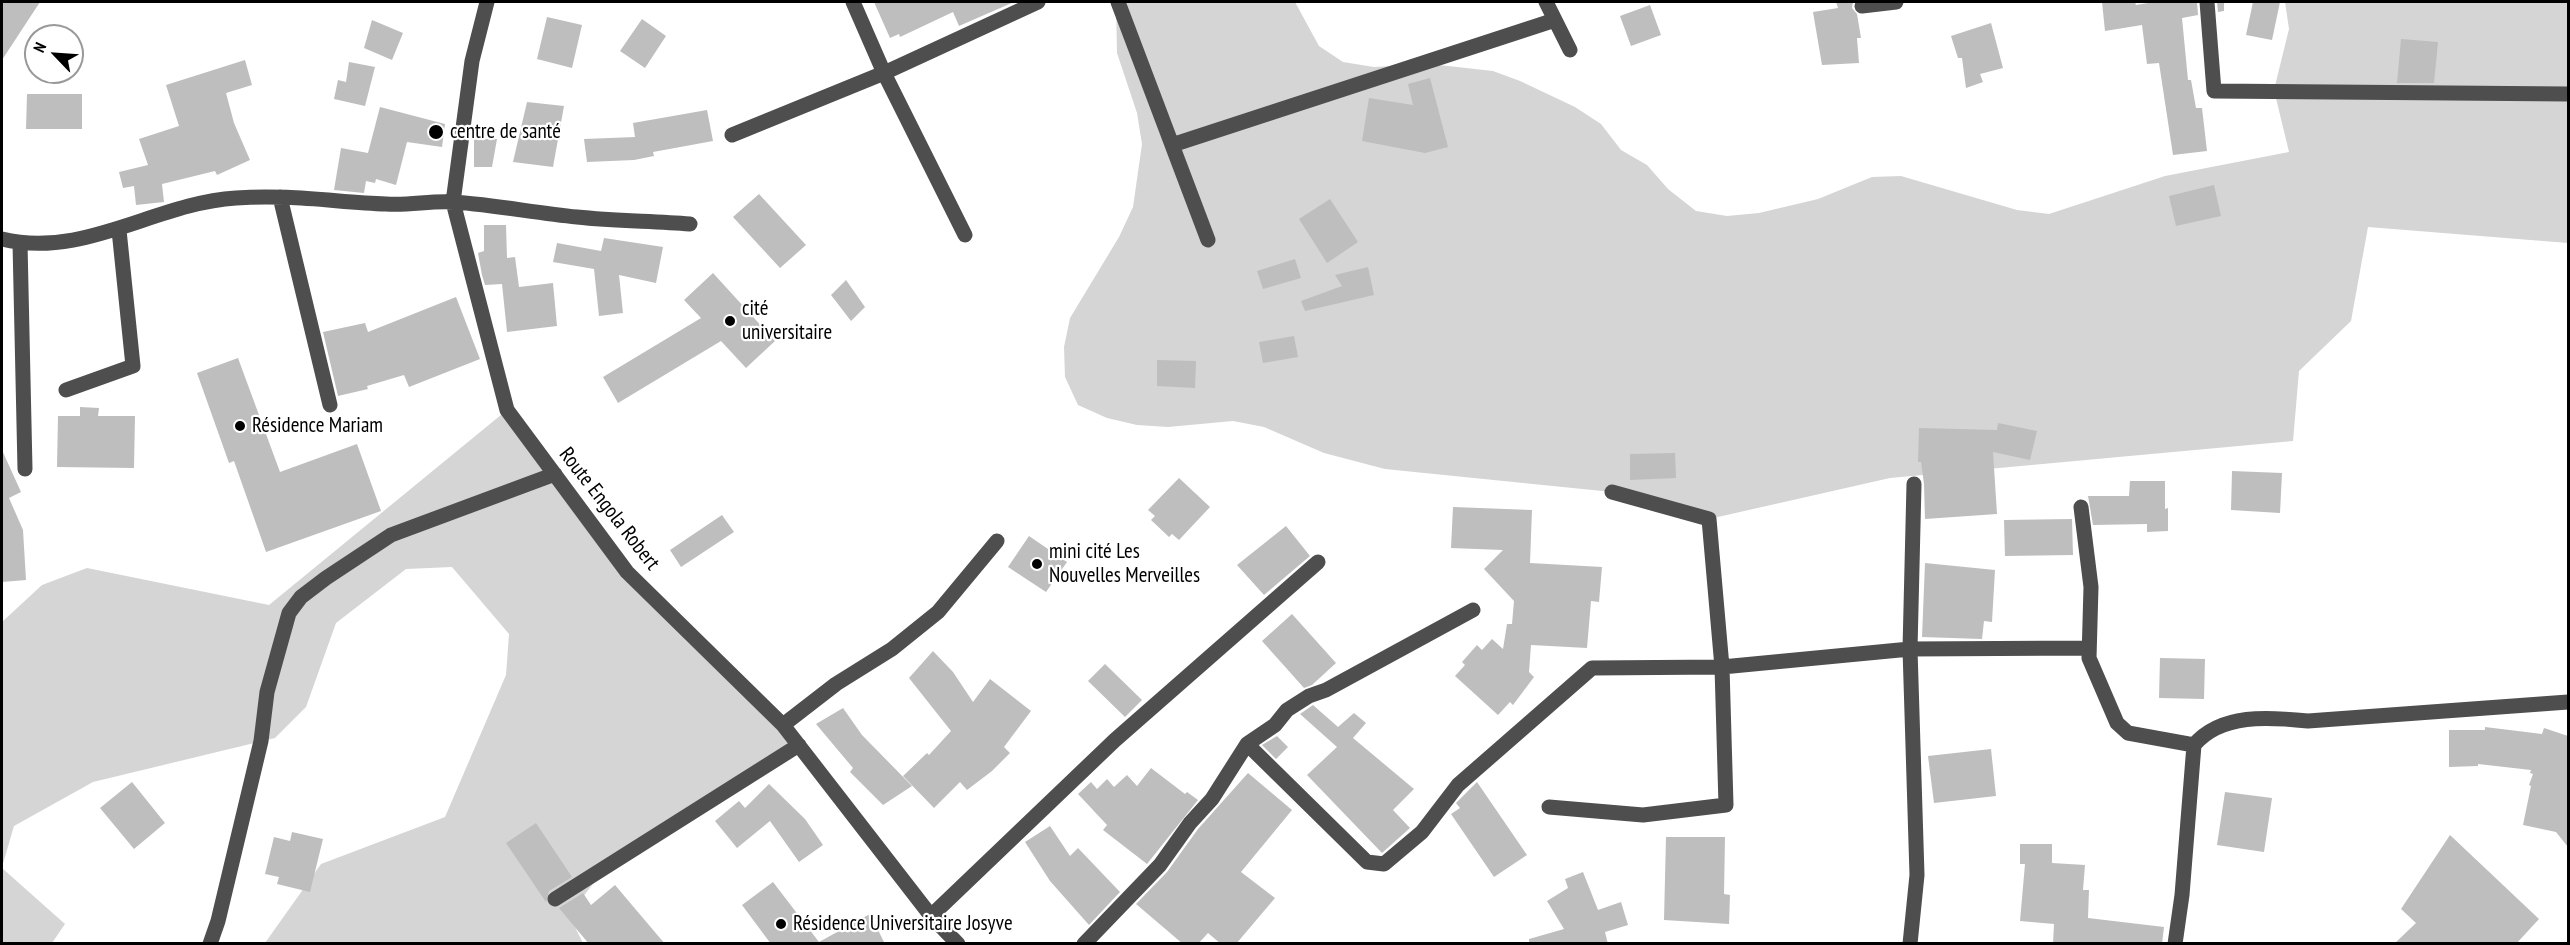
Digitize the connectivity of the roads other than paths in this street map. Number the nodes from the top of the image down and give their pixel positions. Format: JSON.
{"nodes":[{"id":1,"x":487,"y":2,"type":"edge"},
{"id":2,"x":853,"y":2,"type":"edge"},
{"id":3,"x":1038,"y":2,"type":"edge"},
{"id":4,"x":1118,"y":2,"type":"edge"},
{"id":5,"x":1546,"y":2,"type":"edge"},
{"id":6,"x":1896,"y":2,"type":"edge"},
{"id":7,"x":2207,"y":2,"type":"edge"},
{"id":8,"x":1862,"y":6,"type":"dead end"},
{"id":9,"x":1555,"y":20,"type":"junction"},
{"id":10,"x":1570,"y":50,"type":"dead end"},
{"id":11,"x":884,"y":74,"type":"junction"},
{"id":12,"x":2568,"y":94,"type":"edge"},
{"id":13,"x":732,"y":135,"type":"dead end"},
{"id":14,"x":1172,"y":145,"type":"junction"},
{"id":15,"x":280,"y":197,"type":"junction"},
{"id":16,"x":453,"y":202,"type":"junction"},
{"id":17,"x":690,"y":224,"type":"dead end"},
{"id":18,"x":119,"y":230,"type":"junction"},
{"id":19,"x":965,"y":235,"type":"dead end"},
{"id":20,"x":2,"y":239,"type":"edge"},
{"id":21,"x":1208,"y":240,"type":"dead end"},
{"id":22,"x":20,"y":243,"type":"junction"},
{"id":23,"x":66,"y":390,"type":"dead end"},
{"id":24,"x":330,"y":405,"type":"dead end"},
{"id":25,"x":25,"y":469,"type":"dead end"},
{"id":26,"x":555,"y":474,"type":"junction"},
{"id":27,"x":1914,"y":484,"type":"dead end"},
{"id":28,"x":1612,"y":492,"type":"dead end"},
{"id":29,"x":2081,"y":507,"type":"dead end"},
{"id":30,"x":997,"y":541,"type":"dead end"},
{"id":31,"x":1318,"y":562,"type":"dead end"},
{"id":32,"x":1473,"y":610,"type":"dead end"},
{"id":33,"x":2087,"y":648,"type":"junction"},
{"id":34,"x":1910,"y":649,"type":"junction"},
{"id":35,"x":1722,"y":667,"type":"junction"},
{"id":36,"x":2568,"y":702,"type":"edge"},
{"id":37,"x":783,"y":725,"type":"junction"},
{"id":38,"x":1247,"y":744,"type":"junction"},
{"id":39,"x":799,"y":745,"type":"junction"},
{"id":40,"x":2194,"y":745,"type":"junction"},
{"id":41,"x":1549,"y":807,"type":"dead end"},
{"id":42,"x":555,"y":899,"type":"dead end"},
{"id":43,"x":931,"y":916,"type":"junction"},
{"id":44,"x":210,"y":944,"type":"edge"},
{"id":45,"x":958,"y":944,"type":"edge"},
{"id":46,"x":1084,"y":944,"type":"edge"},
{"id":47,"x":1910,"y":944,"type":"edge"},
{"id":48,"x":2175,"y":944,"type":"edge"}],
"edges":[{"from":1,"to":16,"type":"street","name":"Route Engola Robert"},
{"from":2,"to":11,"type":"street"},
{"from":3,"to":11,"type":"street"},
{"from":4,"to":14,"type":"street"},
{"from":5,"to":9,"type":"street"},
{"from":6,"to":8,"type":"street"},
{"from":7,"to":12,"type":"street"},
{"from":9,"to":10,"type":"street"},
{"from":9,"to":14,"type":"street"},
{"from":11,"to":13,"type":"street"},
{"from":11,"to":19,"type":"street"},
{"from":14,"to":21,"type":"street"},
{"from":15,"to":16,"type":"street"},
{"from":15,"to":18,"type":"street"},
{"from":15,"to":24,"type":"street"},
{"from":16,"to":17,"type":"street"},
{"from":16,"to":26,"type":"street","name":"Route Engola Robert"},
{"from":18,"to":22,"type":"street"},
{"from":18,"to":23,"type":"street"},
{"from":20,"to":22,"type":"street"},
{"from":22,"to":25,"type":"street"},
{"from":26,"to":37,"type":"street","name":"Route Engola Robert"},
{"from":26,"to":44,"type":"street"},
{"from":27,"to":34,"type":"street"},
{"from":28,"to":35,"type":"street"},
{"from":29,"to":33,"type":"street"},
{"from":30,"to":37,"type":"street"},
{"from":31,"to":43,"type":"street"},
{"from":32,"to":38,"type":"street"},
{"from":33,"to":34,"type":"street"},
{"from":33,"to":40,"type":"street"},
{"from":34,"to":35,"type":"street"},
{"from":34,"to":47,"type":"street"},
{"from":35,"to":38,"type":"street"},
{"from":35,"to":41,"type":"street"},
{"from":36,"to":40,"type":"street"},
{"from":37,"to":39,"type":"street","name":"Route Engola Robert"},
{"from":38,"to":46,"type":"street"},
{"from":39,"to":42,"type":"street"},
{"from":39,"to":43,"type":"street","name":"Route Engola Robert"},
{"from":40,"to":48,"type":"street"},
{"from":43,"to":45,"type":"street","name":"Route Engola Robert"}]}
